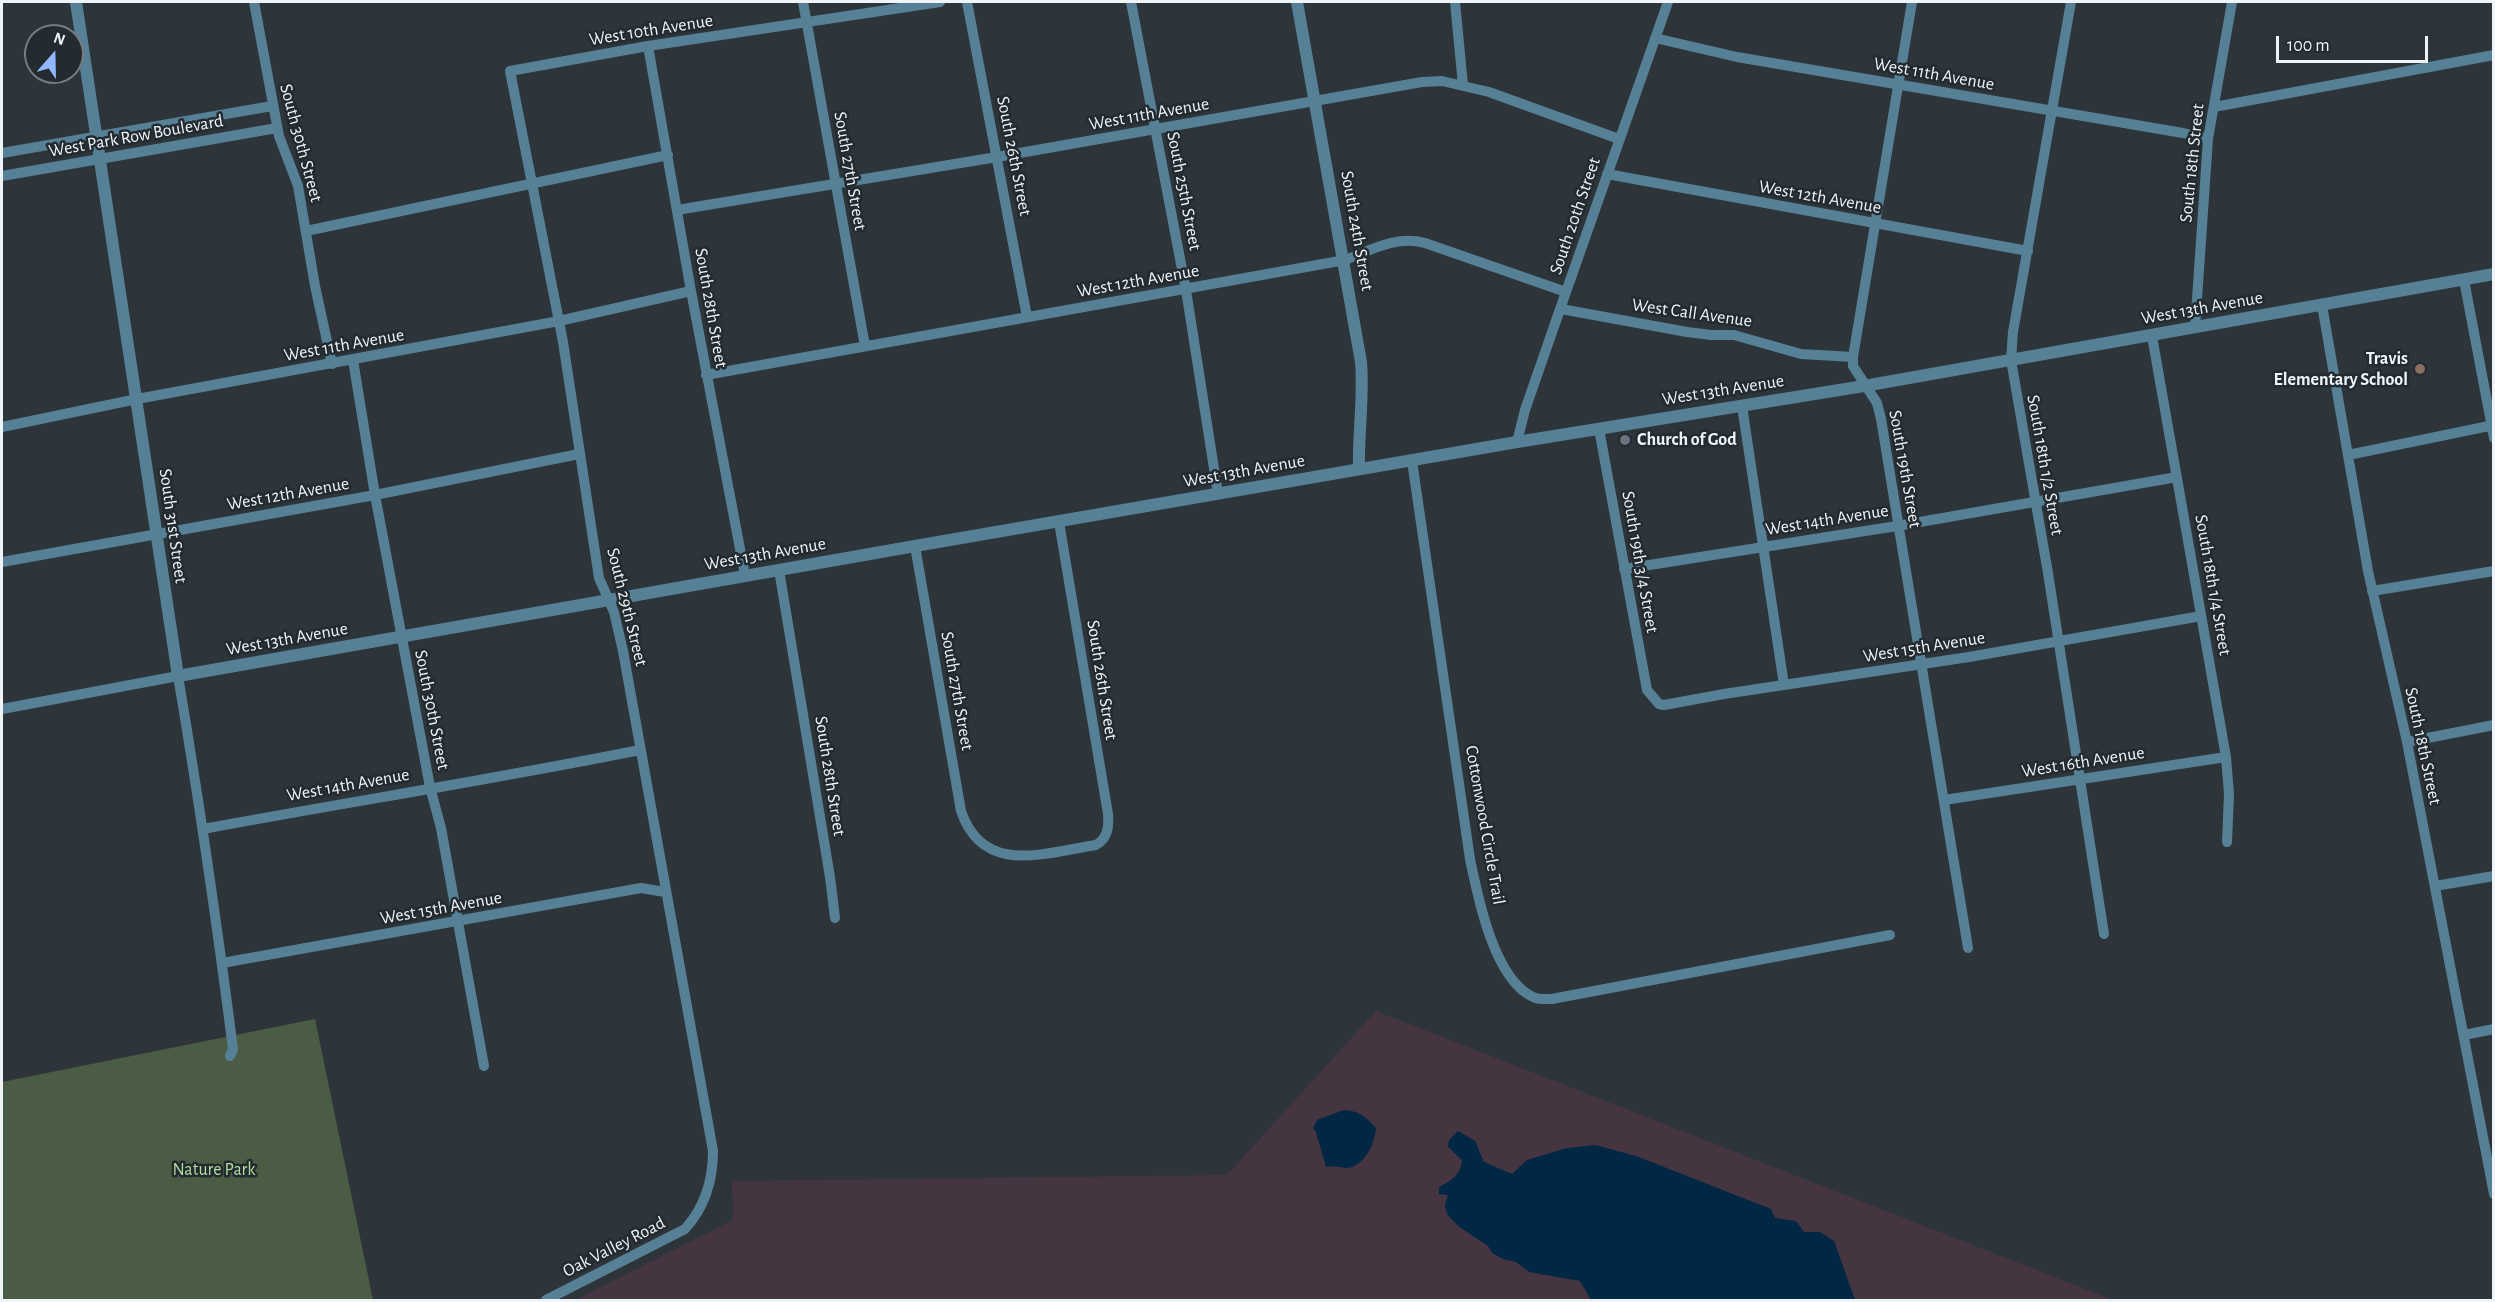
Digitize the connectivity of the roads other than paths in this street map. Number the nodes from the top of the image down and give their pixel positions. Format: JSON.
{"nodes":[{"id":1,"x":75,"y":2,"type":"edge"},
{"id":2,"x":254,"y":2,"type":"edge"},
{"id":3,"x":803,"y":2,"type":"edge"},
{"id":4,"x":940,"y":2,"type":"edge"},
{"id":5,"x":967,"y":2,"type":"edge"},
{"id":6,"x":1131,"y":2,"type":"edge"},
{"id":7,"x":1297,"y":2,"type":"edge"},
{"id":8,"x":1455,"y":2,"type":"edge"},
{"id":9,"x":1668,"y":2,"type":"edge"},
{"id":10,"x":1912,"y":2,"type":"edge"},
{"id":11,"x":2071,"y":2,"type":"edge"},
{"id":12,"x":2220,"y":2,"type":"edge"},
{"id":13,"x":2232,"y":3,"type":"edge"},
{"id":14,"x":807,"y":22,"type":"junction"},
{"id":15,"x":1655,"y":38,"type":"junction"},
{"id":16,"x":648,"y":46,"type":"junction"},
{"id":17,"x":2493,"y":55,"type":"edge"},
{"id":18,"x":510,"y":71,"type":"joint"},
{"id":19,"x":1463,"y":85,"type":"junction"},
{"id":20,"x":1898,"y":85,"type":"junction"},
{"id":21,"x":1314,"y":101,"type":"junction"},
{"id":22,"x":272,"y":106,"type":"junction"},
{"id":23,"x":2214,"y":107,"type":"junction"},
{"id":24,"x":2052,"y":111,"type":"junction"},
{"id":25,"x":277,"y":128,"type":"junction"},
{"id":26,"x":1156,"y":130,"type":"junction"},
{"id":27,"x":97,"y":136,"type":"junction"},
{"id":28,"x":1619,"y":139,"type":"junction"},
{"id":29,"x":2208,"y":139,"type":"junction"},
{"id":30,"x":2,"y":153,"type":"edge"},
{"id":31,"x":668,"y":155,"type":"junction"},
{"id":32,"x":997,"y":157,"type":"junction"},
{"id":33,"x":100,"y":159,"type":"junction"},
{"id":34,"x":1607,"y":174,"type":"junction"},
{"id":35,"x":2,"y":176,"type":"edge"},
{"id":36,"x":836,"y":184,"type":"junction"},
{"id":37,"x":532,"y":185,"type":"junction"},
{"id":38,"x":677,"y":210,"type":"junction"},
{"id":39,"x":1876,"y":223,"type":"junction"},
{"id":40,"x":306,"y":231,"type":"junction"},
{"id":41,"x":2028,"y":251,"type":"junction"},
{"id":42,"x":1345,"y":260,"type":"junction"},
{"id":43,"x":2493,"y":274,"type":"edge"},
{"id":44,"x":2464,"y":280,"type":"junction"},
{"id":45,"x":1186,"y":290,"type":"junction"},
{"id":46,"x":691,"y":291,"type":"junction"},
{"id":47,"x":1566,"y":292,"type":"junction"},
{"id":48,"x":2322,"y":305,"type":"junction"},
{"id":49,"x":1561,"y":309,"type":"junction"},
{"id":50,"x":1027,"y":317,"type":"junction"},
{"id":51,"x":559,"y":321,"type":"junction"},
{"id":52,"x":2195,"y":328,"type":"junction"},
{"id":53,"x":2152,"y":336,"type":"junction"},
{"id":54,"x":866,"y":346,"type":"junction"},
{"id":55,"x":1853,"y":357,"type":"junction"},
{"id":56,"x":353,"y":360,"type":"junction"},
{"id":57,"x":2011,"y":360,"type":"junction"},
{"id":58,"x":332,"y":364,"type":"junction"},
{"id":59,"x":706,"y":375,"type":"junction"},
{"id":60,"x":1864,"y":386,"type":"junction"},
{"id":61,"x":137,"y":399,"type":"junction"},
{"id":62,"x":1742,"y":406,"type":"junction"},
{"id":63,"x":2492,"y":425,"type":"edge"},
{"id":64,"x":2,"y":427,"type":"edge"},
{"id":65,"x":1599,"y":429,"type":"junction"},
{"id":66,"x":2493,"y":438,"type":"edge"},
{"id":67,"x":1517,"y":442,"type":"junction"},
{"id":68,"x":579,"y":454,"type":"junction"},
{"id":69,"x":2348,"y":454,"type":"junction"},
{"id":70,"x":1412,"y":461,"type":"junction"},
{"id":71,"x":1359,"y":469,"type":"junction"},
{"id":72,"x":2177,"y":477,"type":"junction"},
{"id":73,"x":1218,"y":494,"type":"junction"},
{"id":74,"x":375,"y":495,"type":"junction"},
{"id":75,"x":2035,"y":502,"type":"junction"},
{"id":76,"x":1059,"y":522,"type":"junction"},
{"id":77,"x":1897,"y":526,"type":"junction"},
{"id":78,"x":156,"y":534,"type":"junction"},
{"id":79,"x":915,"y":546,"type":"junction"},
{"id":80,"x":1762,"y":547,"type":"junction"},
{"id":81,"x":2,"y":562,"type":"edge"},
{"id":82,"x":1624,"y":569,"type":"junction"},
{"id":83,"x":779,"y":570,"type":"junction"},
{"id":84,"x":2493,"y":571,"type":"edge"},
{"id":85,"x":745,"y":575,"type":"junction"},
{"id":86,"x":2372,"y":591,"type":"junction"},
{"id":87,"x":608,"y":600,"type":"junction"},
{"id":88,"x":2201,"y":616,"type":"junction"},
{"id":89,"x":402,"y":638,"type":"junction"},
{"id":90,"x":2058,"y":641,"type":"junction"},
{"id":91,"x":1921,"y":664,"type":"junction"},
{"id":92,"x":178,"y":676,"type":"junction"},
{"id":93,"x":1784,"y":685,"type":"junction"},
{"id":94,"x":1653,"y":699,"type":"joint"},
{"id":95,"x":2,"y":709,"type":"edge"},
{"id":96,"x":2493,"y":725,"type":"edge"},
{"id":97,"x":2407,"y":742,"type":"junction"},
{"id":98,"x":640,"y":750,"type":"junction"},
{"id":99,"x":2226,"y":757,"type":"junction"},
{"id":100,"x":2080,"y":779,"type":"junction"},
{"id":101,"x":430,"y":787,"type":"junction"},
{"id":102,"x":1944,"y":800,"type":"junction"},
{"id":103,"x":203,"y":828,"type":"junction"},
{"id":104,"x":975,"y":839,"type":"joint"},
{"id":105,"x":2227,"y":842,"type":"dead end"},
{"id":106,"x":2493,"y":876,"type":"edge"},
{"id":107,"x":2435,"y":886,"type":"junction"},
{"id":108,"x":665,"y":892,"type":"junction"},
{"id":109,"x":835,"y":918,"type":"dead end"},
{"id":110,"x":458,"y":921,"type":"junction"},
{"id":111,"x":2104,"y":934,"type":"dead end"},
{"id":112,"x":1890,"y":935,"type":"dead end"},
{"id":113,"x":1968,"y":948,"type":"dead end"},
{"id":114,"x":222,"y":963,"type":"junction"},
{"id":115,"x":2493,"y":1029,"type":"edge"},
{"id":116,"x":2464,"y":1035,"type":"junction"},
{"id":117,"x":230,"y":1056,"type":"dead end"},
{"id":118,"x":484,"y":1066,"type":"dead end"},
{"id":119,"x":713,"y":1151,"type":"joint"},
{"id":120,"x":2493,"y":1186,"type":"edge"},
{"id":121,"x":546,"y":1300,"type":"edge"}],
"edges":[{"from":1,"to":27,"type":"street","name":"South 31st Street"},
{"from":2,"to":22,"type":"street","name":"South 30th Street"},
{"from":3,"to":14,"type":"street","name":"South 27th Street"},
{"from":4,"to":14,"type":"street","name":"West 10th Avenue"},
{"from":5,"to":32,"type":"street","name":"South 26th Street"},
{"from":6,"to":26,"type":"street","name":"South 25th Street"},
{"from":7,"to":21,"type":"street","name":"South 24th Street"},
{"from":8,"to":19,"type":"street"},
{"from":9,"to":15,"type":"street","name":"South 20th Street"},
{"from":10,"to":20,"type":"street"},
{"from":11,"to":24,"type":"street","name":"South 18th 1/2 Street"},
{"from":12,"to":13,"type":"street"},
{"from":13,"to":23,"type":"street","name":"South 18th Street"},
{"from":14,"to":16,"type":"street","name":"West 10th Avenue"},
{"from":14,"to":36,"type":"street","name":"South 27th Street"},
{"from":15,"to":20,"type":"street","name":"West 11th Avenue"},
{"from":15,"to":28,"type":"street","name":"South 20th Street"},
{"from":16,"to":18,"type":"street","name":"West 10th Avenue"},
{"from":16,"to":31,"type":"street","name":"South 28th Street"},
{"from":17,"to":23,"type":"street"},
{"from":18,"to":37,"type":"street","name":"South 29th Street"},
{"from":19,"to":21,"type":"street","name":"West 11th Avenue"},
{"from":19,"to":28,"type":"street","name":"West 11th Avenue"},
{"from":20,"to":24,"type":"street","name":"West 11th Avenue"},
{"from":20,"to":39,"type":"street"},
{"from":21,"to":26,"type":"street","name":"West 11th Avenue"},
{"from":21,"to":42,"type":"street","name":"South 24th Street"},
{"from":22,"to":25,"type":"street","name":"South 30th Street"},
{"from":22,"to":27,"type":"street","name":"West Park Row Boulevard"},
{"from":23,"to":29,"type":"street","name":"South 18th Street"},
{"from":24,"to":29,"type":"street","name":"West 11th Avenue"},
{"from":24,"to":41,"type":"street","name":"South 18th 1/2 Street"},
{"from":25,"to":33,"type":"street","name":"West Park Row Boulevard"},
{"from":25,"to":40,"type":"street","name":"South 30th Street"},
{"from":26,"to":32,"type":"street","name":"West 11th Avenue"},
{"from":26,"to":45,"type":"street","name":"South 25th Street"},
{"from":27,"to":30,"type":"street","name":"West Park Row Boulevard"},
{"from":27,"to":33,"type":"street","name":"South 31st Street"},
{"from":28,"to":34,"type":"street","name":"South 20th Street"},
{"from":29,"to":52,"type":"street","name":"South 18th Street"},
{"from":31,"to":37,"type":"street"},
{"from":31,"to":38,"type":"street","name":"South 28th Street"},
{"from":32,"to":36,"type":"street","name":"West 11th Avenue"},
{"from":32,"to":50,"type":"street","name":"South 26th Street"},
{"from":33,"to":35,"type":"street","name":"West Park Row Boulevard"},
{"from":33,"to":61,"type":"street","name":"South 31st Street"},
{"from":34,"to":39,"type":"street","name":"West 12th Avenue"},
{"from":34,"to":47,"type":"street","name":"South 20th Street"},
{"from":36,"to":38,"type":"street","name":"West 11th Avenue"},
{"from":36,"to":54,"type":"street","name":"South 27th Street"},
{"from":37,"to":40,"type":"street"},
{"from":37,"to":51,"type":"street","name":"South 29th Street"},
{"from":38,"to":46,"type":"street","name":"South 28th Street"},
{"from":39,"to":41,"type":"street","name":"West 12th Avenue"},
{"from":39,"to":55,"type":"street"},
{"from":40,"to":58,"type":"street","name":"South 30th Street"},
{"from":41,"to":57,"type":"street","name":"South 18th 1/2 Street"},
{"from":42,"to":45,"type":"street","name":"West 12th Avenue"},
{"from":42,"to":47,"type":"street","name":"West 12th Avenue"},
{"from":42,"to":71,"type":"street","name":"South 24th Street"},
{"from":43,"to":44,"type":"street","name":"West 13th Avenue"},
{"from":44,"to":48,"type":"street","name":"West 13th Avenue"},
{"from":44,"to":63,"type":"street"},
{"from":45,"to":50,"type":"street","name":"West 12th Avenue"},
{"from":45,"to":73,"type":"street","name":"South 25th Street"},
{"from":46,"to":51,"type":"street","name":"West 11th Avenue"},
{"from":46,"to":59,"type":"street","name":"South 28th Street"},
{"from":47,"to":49,"type":"street","name":"South 20th Street"},
{"from":48,"to":52,"type":"street","name":"West 13th Avenue"},
{"from":48,"to":69,"type":"street","name":"South 18th Street"},
{"from":49,"to":55,"type":"street","name":"West Call Avenue"},
{"from":49,"to":67,"type":"street","name":"South 20th Street"},
{"from":50,"to":54,"type":"street","name":"West 12th Avenue"},
{"from":51,"to":56,"type":"street","name":"West 11th Avenue"},
{"from":51,"to":68,"type":"street","name":"South 29th Street"},
{"from":52,"to":53,"type":"street","name":"West 13th Avenue"},
{"from":53,"to":57,"type":"street","name":"West 13th Avenue"},
{"from":53,"to":72,"type":"street","name":"South 18th 1/4 Street"},
{"from":54,"to":59,"type":"street","name":"West 12th Avenue"},
{"from":55,"to":60,"type":"street","name":"South 19th Street"},
{"from":56,"to":58,"type":"street","name":"West 11th Avenue"},
{"from":56,"to":74,"type":"street","name":"South 30th Street"},
{"from":57,"to":60,"type":"street","name":"West 13th Avenue"},
{"from":57,"to":75,"type":"street","name":"South 18th 1/2 Street"},
{"from":58,"to":61,"type":"street","name":"West 11th Avenue"},
{"from":59,"to":85,"type":"street","name":"South 28th Street"},
{"from":60,"to":62,"type":"street","name":"West 13th Avenue"},
{"from":60,"to":77,"type":"street","name":"South 19th Street"},
{"from":61,"to":64,"type":"street","name":"West 11th Avenue"},
{"from":61,"to":78,"type":"street","name":"South 31st Street"},
{"from":62,"to":65,"type":"street","name":"West 13th Avenue"},
{"from":62,"to":80,"type":"street"},
{"from":63,"to":66,"type":"street"},
{"from":63,"to":69,"type":"street"},
{"from":65,"to":67,"type":"street","name":"West 13th Avenue"},
{"from":65,"to":82,"type":"street","name":"South 19th 3/4 Street"},
{"from":67,"to":70,"type":"street","name":"West 13th Avenue"},
{"from":68,"to":74,"type":"street","name":"West 12th Avenue"},
{"from":68,"to":87,"type":"street","name":"South 29th Street"},
{"from":69,"to":86,"type":"street","name":"South 18th Street"},
{"from":70,"to":71,"type":"street","name":"West 13th Avenue"},
{"from":70,"to":112,"type":"street","name":"Cottonwood Circle Trail"},
{"from":71,"to":73,"type":"street","name":"West 13th Avenue"},
{"from":72,"to":75,"type":"street","name":"West 14th Avenue"},
{"from":72,"to":88,"type":"street","name":"South 18th 1/4 Street"},
{"from":73,"to":76,"type":"street","name":"West 13th Avenue"},
{"from":74,"to":78,"type":"street","name":"West 12th Avenue"},
{"from":74,"to":89,"type":"street","name":"South 30th Street"},
{"from":75,"to":77,"type":"street","name":"West 14th Avenue"},
{"from":75,"to":90,"type":"street","name":"South 18th 1/2 Street"},
{"from":76,"to":79,"type":"street","name":"West 13th Avenue"},
{"from":76,"to":104,"type":"street","name":"South 26th Street"},
{"from":77,"to":80,"type":"street","name":"West 14th Avenue"},
{"from":77,"to":91,"type":"street","name":"South 19th Street"},
{"from":78,"to":81,"type":"street","name":"West 12th Avenue"},
{"from":78,"to":92,"type":"street","name":"South 31st Street"},
{"from":79,"to":83,"type":"street","name":"West 13th Avenue"},
{"from":79,"to":104,"type":"street","name":"South 27th Street"},
{"from":80,"to":82,"type":"street","name":"West 14th Avenue"},
{"from":80,"to":93,"type":"street"},
{"from":82,"to":94,"type":"street","name":"South 19th 3/4 Street"},
{"from":83,"to":85,"type":"street","name":"West 13th Avenue"},
{"from":83,"to":109,"type":"street","name":"South 28th Street"},
{"from":84,"to":86,"type":"street"},
{"from":85,"to":87,"type":"street","name":"West 13th Avenue"},
{"from":86,"to":97,"type":"street","name":"South 18th Street"},
{"from":87,"to":89,"type":"street","name":"West 13th Avenue"},
{"from":87,"to":98,"type":"street","name":"South 29th Street"},
{"from":88,"to":90,"type":"street","name":"West 15th Avenue"},
{"from":88,"to":99,"type":"street","name":"South 18th 1/4 Street"},
{"from":89,"to":92,"type":"street","name":"West 13th Avenue"},
{"from":89,"to":101,"type":"street","name":"South 30th Street"},
{"from":90,"to":91,"type":"street","name":"West 15th Avenue"},
{"from":90,"to":100,"type":"street","name":"South 18th 1/2 Street"},
{"from":91,"to":93,"type":"street","name":"West 15th Avenue"},
{"from":91,"to":102,"type":"street","name":"South 19th Street"},
{"from":92,"to":95,"type":"street","name":"West 13th Avenue"},
{"from":92,"to":103,"type":"street","name":"South 31st Street"},
{"from":93,"to":94,"type":"street","name":"West 15th Avenue"},
{"from":96,"to":97,"type":"street"},
{"from":97,"to":107,"type":"street","name":"South 18th Street"},
{"from":98,"to":101,"type":"street","name":"West 14th Avenue"},
{"from":98,"to":108,"type":"street","name":"South 29th Street"},
{"from":99,"to":100,"type":"street","name":"West 16th Avenue"},
{"from":99,"to":105,"type":"street","name":"South 18th 1/4 Street"},
{"from":100,"to":102,"type":"street","name":"West 16th Avenue"},
{"from":100,"to":111,"type":"street","name":"South 18th 1/2 Street"},
{"from":101,"to":103,"type":"street","name":"West 14th Avenue"},
{"from":101,"to":110,"type":"street","name":"South 30th Street"},
{"from":102,"to":113,"type":"street","name":"South 19th Street"},
{"from":103,"to":114,"type":"street","name":"South 31st Street"},
{"from":106,"to":107,"type":"street"},
{"from":107,"to":116,"type":"street","name":"South 18th Street"},
{"from":108,"to":110,"type":"street","name":"West 15th Avenue"},
{"from":108,"to":119,"type":"street","name":"South 29th Street"},
{"from":110,"to":114,"type":"street","name":"West 15th Avenue"},
{"from":110,"to":118,"type":"street","name":"South 30th Street"},
{"from":114,"to":117,"type":"street","name":"South 31st Street"},
{"from":115,"to":116,"type":"street"},
{"from":116,"to":120,"type":"street","name":"South 18th Street"},
{"from":119,"to":121,"type":"street","name":"Oak Valley Road"}]}
